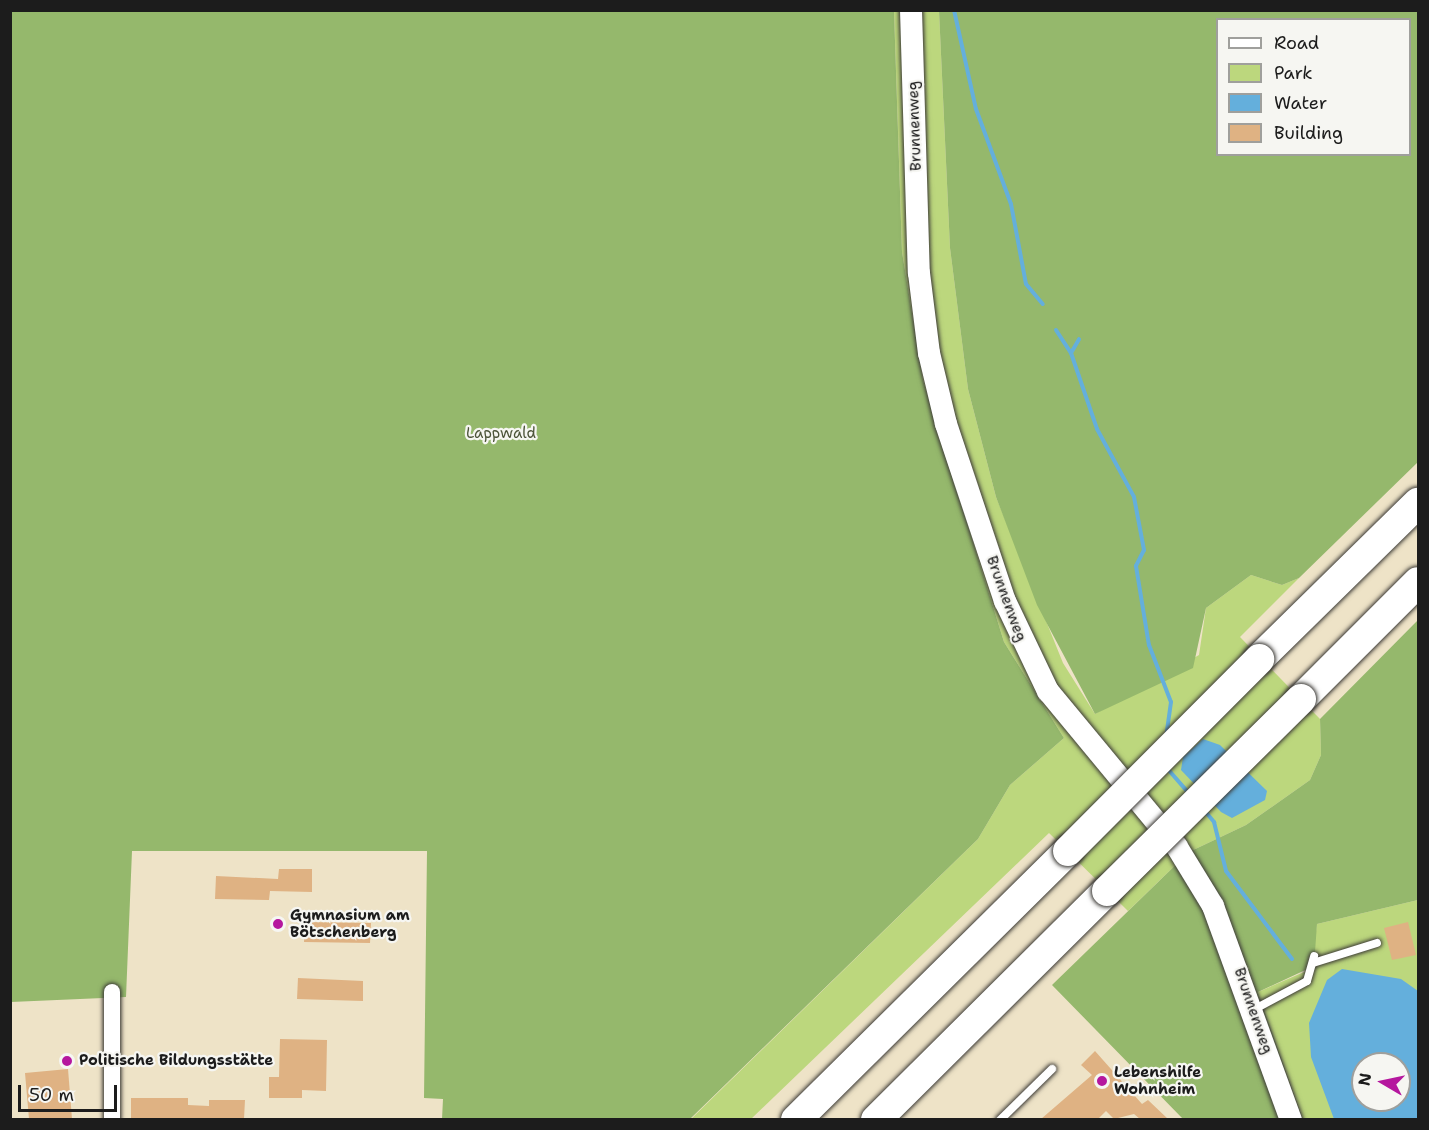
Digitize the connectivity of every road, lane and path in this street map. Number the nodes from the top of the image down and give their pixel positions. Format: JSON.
{"nodes":[{"id":1,"x":911,"y":10,"type":"edge"},
{"id":2,"x":1419,"y":503,"type":"edge"},
{"id":3,"x":1419,"y":582,"type":"edge"},
{"id":4,"x":1377,"y":943,"type":"dead end"},
{"id":5,"x":112,"y":992,"type":"dead end"},
{"id":6,"x":1253,"y":1010,"type":"junction"},
{"id":7,"x":1052,"y":1069,"type":"dead end"},
{"id":8,"x":112,"y":1119,"type":"edge"},
{"id":9,"x":796,"y":1119,"type":"edge"},
{"id":10,"x":876,"y":1119,"type":"edge"},
{"id":11,"x":1000,"y":1119,"type":"edge"},
{"id":12,"x":1291,"y":1119,"type":"edge"}],
"edges":[{"from":1,"to":6,"type":"main road","name":"Brunnenweg"},
{"from":2,"to":9,"type":"highway","bridge":true},
{"from":3,"to":10,"type":"highway","bridge":true},
{"from":4,"to":6,"type":"lane"},
{"from":5,"to":8,"type":"street"},
{"from":6,"to":12,"type":"main road","name":"Brunnenweg"},
{"from":7,"to":11,"type":"lane"}]}
